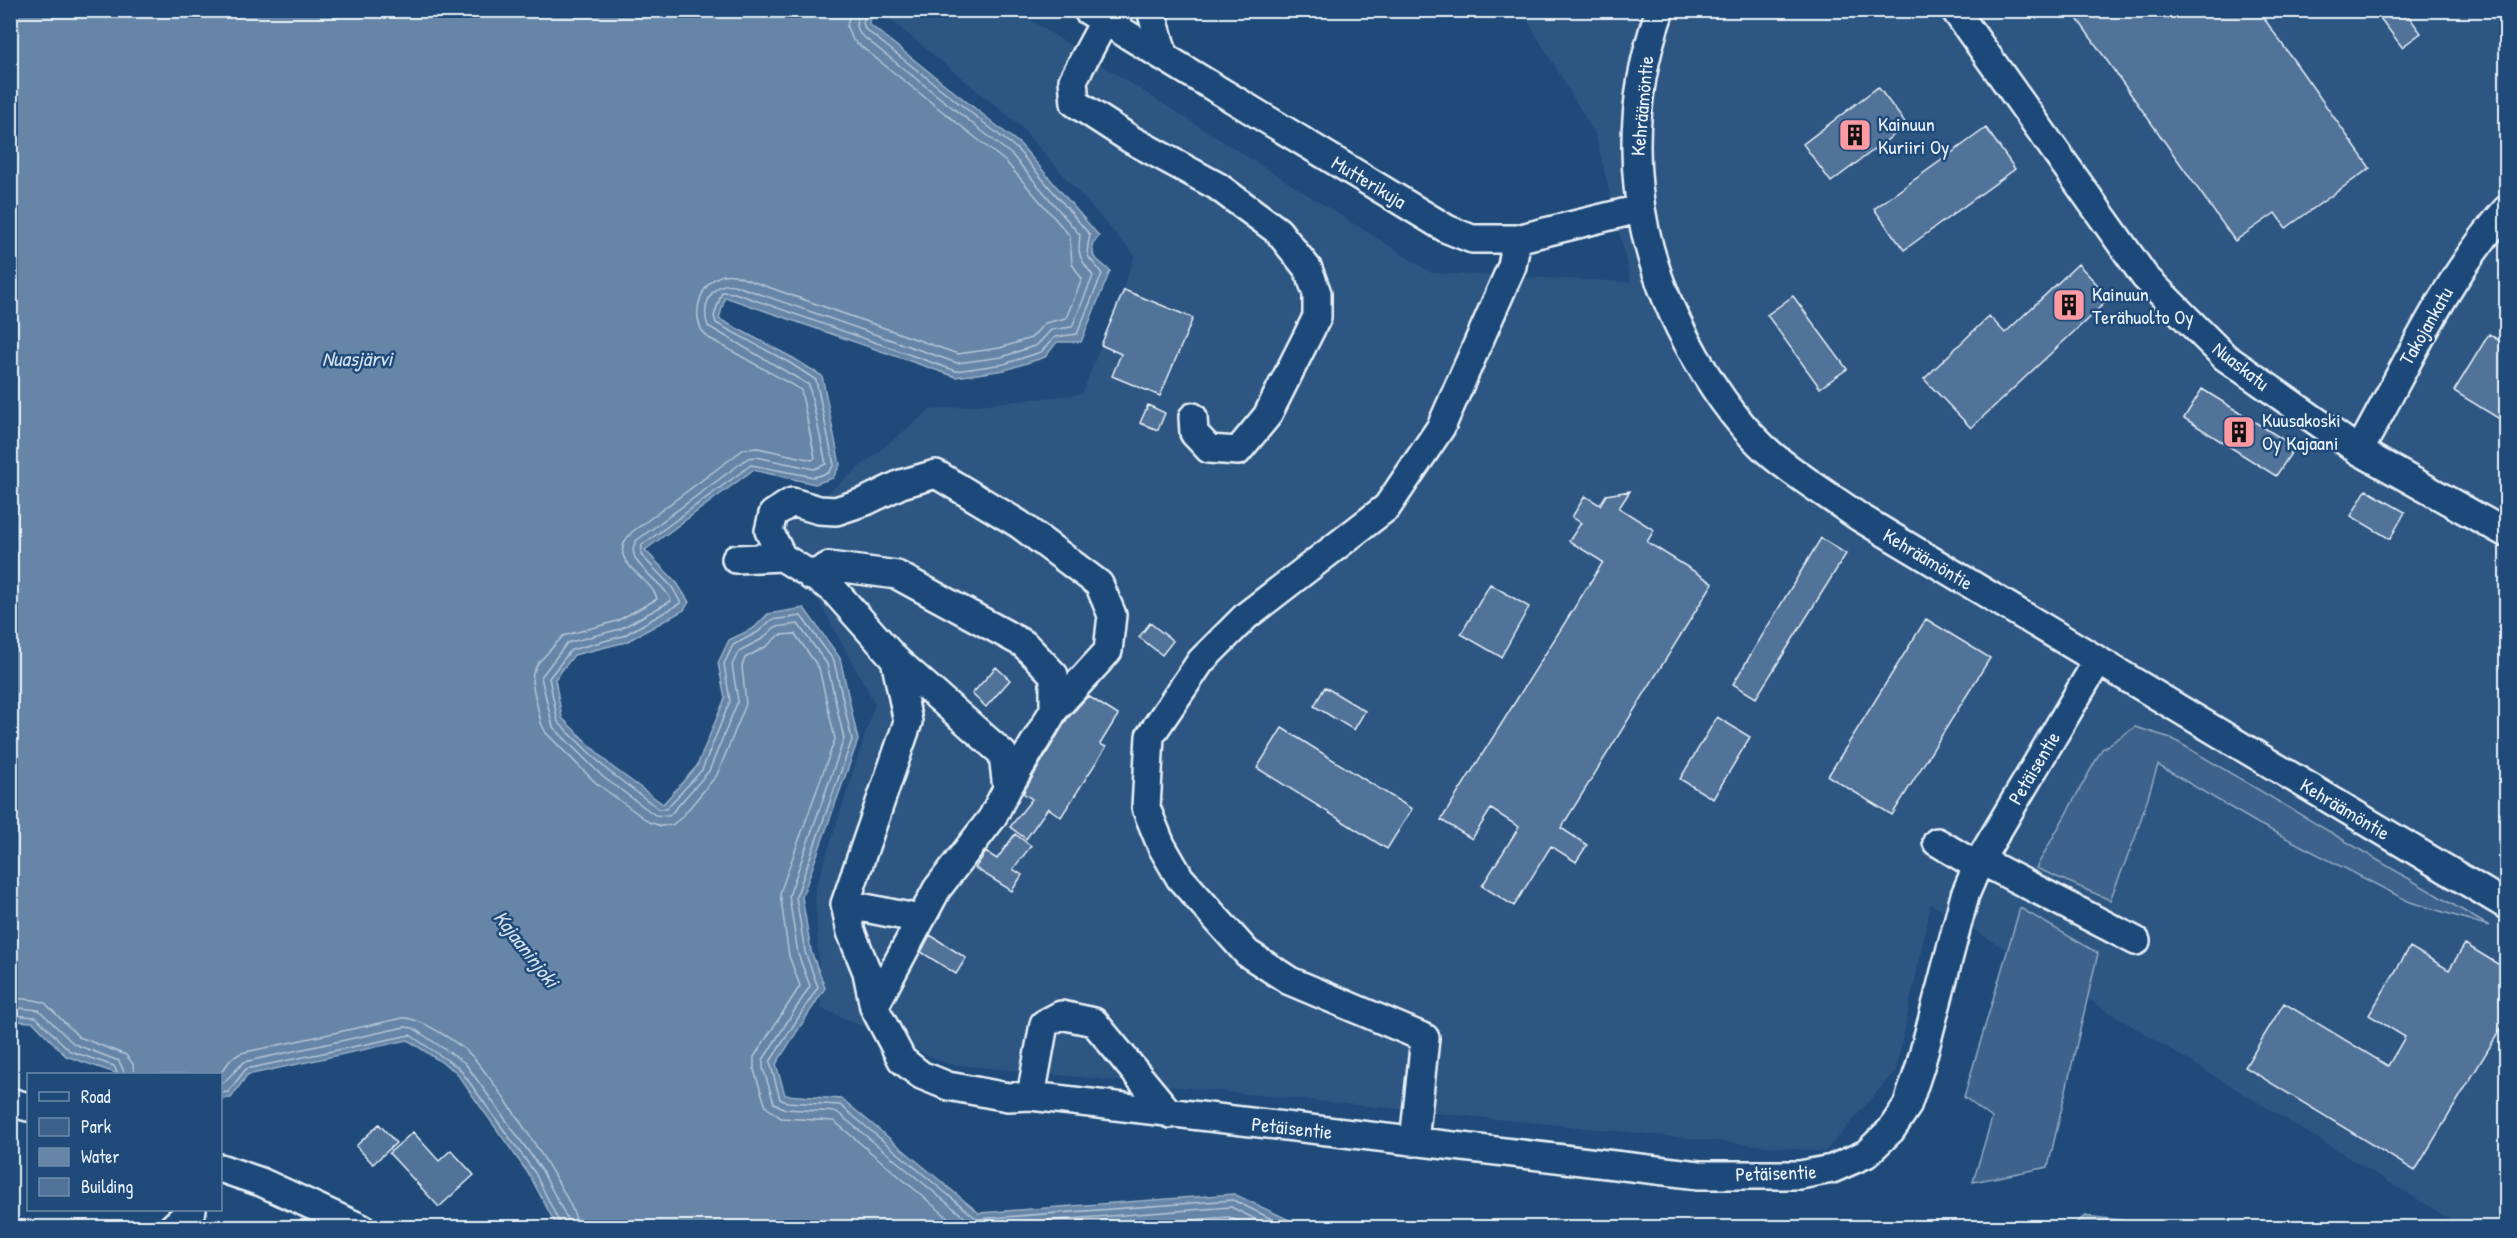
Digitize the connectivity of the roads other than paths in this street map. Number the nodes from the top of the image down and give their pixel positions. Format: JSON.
{"nodes":[{"id":1,"x":1151,"y":10,"type":"edge"},
{"id":2,"x":1660,"y":10,"type":"edge"},
{"id":3,"x":1955,"y":10,"type":"edge"},
{"id":4,"x":1096,"y":16,"type":"edge"},
{"id":5,"x":1164,"y":57,"type":"junction"},
{"id":6,"x":1639,"y":209,"type":"junction"},
{"id":7,"x":2506,"y":210,"type":"edge"},
{"id":8,"x":1517,"y":239,"type":"junction"},
{"id":9,"x":1193,"y":417,"type":"dead end"},
{"id":10,"x":2359,"y":451,"type":"junction"},
{"id":11,"x":2506,"y":533,"type":"edge"},
{"id":12,"x":782,"y":557,"type":"junction"},
{"id":13,"x":736,"y":559,"type":"dead end"},
{"id":14,"x":812,"y":576,"type":"junction"},
{"id":15,"x":894,"y":659,"type":"junction"},
{"id":16,"x":2097,"y":662,"type":"junction"},
{"id":17,"x":1054,"y":710,"type":"junction"},
{"id":18,"x":1007,"y":789,"type":"junction"},
{"id":19,"x":1937,"y":842,"type":"dead end"},
{"id":20,"x":1978,"y":863,"type":"junction"},
{"id":21,"x":845,"y":904,"type":"junction"},
{"id":22,"x":2506,"y":905,"type":"edge"},
{"id":23,"x":920,"y":919,"type":"junction"},
{"id":24,"x":2136,"y":941,"type":"dead end"},
{"id":25,"x":874,"y":1007,"type":"junction"},
{"id":26,"x":1031,"y":1096,"type":"junction"},
{"id":27,"x":10,"y":1102,"type":"edge"},
{"id":28,"x":27,"y":1107,"type":"edge"},
{"id":29,"x":1170,"y":1114,"type":"junction"},
{"id":30,"x":1414,"y":1142,"type":"junction"},
{"id":31,"x":225,"y":1175,"type":"edge"},
{"id":32,"x":190,"y":1211,"type":"edge"},
{"id":33,"x":172,"y":1227,"type":"edge"},
{"id":34,"x":361,"y":1227,"type":"edge"}],
"edges":[{"from":1,"to":5,"type":"street"},
{"from":2,"to":6,"type":"street","name":"Kehräämöntie"},
{"from":3,"to":10,"type":"street","name":"Nuaskatu"},
{"from":4,"to":5,"type":"street","name":"Mutterikuja"},
{"from":4,"to":9,"type":"street"},
{"from":5,"to":8,"type":"street","name":"Mutterikuja"},
{"from":6,"to":8,"type":"street","name":"Mutterikuja"},
{"from":6,"to":16,"type":"street","name":"Kehräämöntie"},
{"from":7,"to":10,"type":"street","name":"Takojankatu"},
{"from":8,"to":30,"type":"street"},
{"from":10,"to":11,"type":"street","name":"Nuaskatu"},
{"from":12,"to":13,"type":"street"},
{"from":12,"to":14,"type":"street"},
{"from":12,"to":17,"type":"street"},
{"from":14,"to":15,"type":"street"},
{"from":14,"to":17,"type":"street"},
{"from":15,"to":18,"type":"street"},
{"from":15,"to":21,"type":"street"},
{"from":16,"to":20,"type":"street","name":"Petäisentie"},
{"from":16,"to":22,"type":"street","name":"Kehräämöntie"},
{"from":17,"to":18,"type":"street"},
{"from":18,"to":23,"type":"street"},
{"from":19,"to":20,"type":"street"},
{"from":20,"to":24,"type":"street"},
{"from":20,"to":30,"type":"street","name":"Petäisentie"},
{"from":21,"to":23,"type":"street"},
{"from":21,"to":25,"type":"street","name":"Petäisentie"},
{"from":23,"to":25,"type":"street"},
{"from":25,"to":26,"type":"street","name":"Petäisentie"},
{"from":26,"to":29,"type":"street","name":"Petäisentie"},
{"from":26,"to":29,"type":"street"},
{"from":27,"to":28,"type":"street"},
{"from":29,"to":30,"type":"street","name":"Petäisentie"},
{"from":31,"to":34,"type":"street"},
{"from":32,"to":33,"type":"street"}]}
